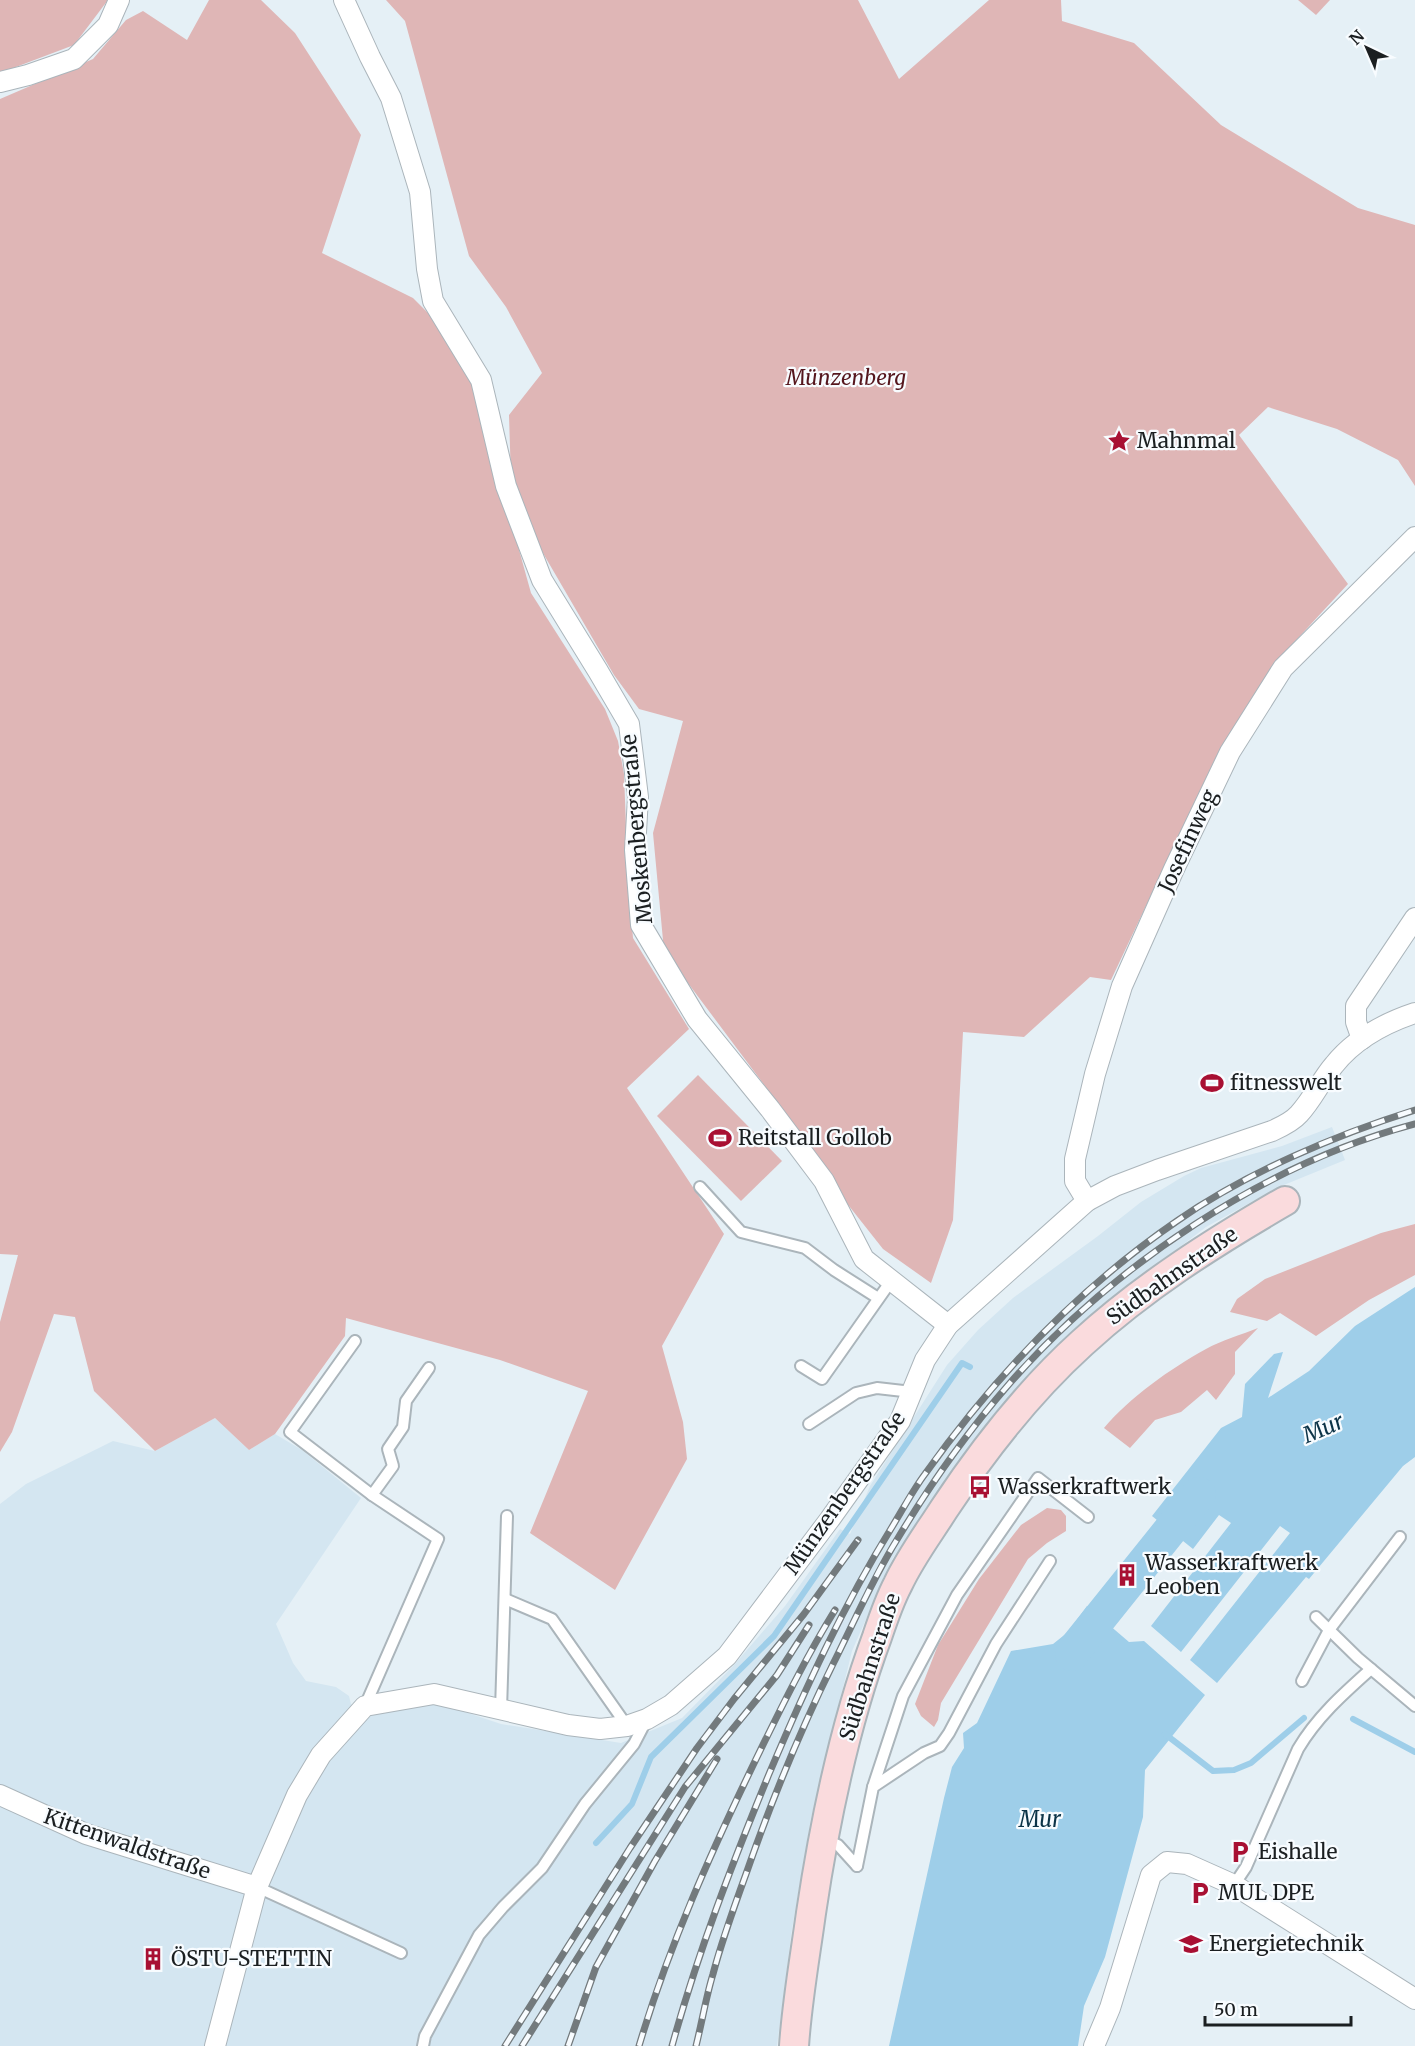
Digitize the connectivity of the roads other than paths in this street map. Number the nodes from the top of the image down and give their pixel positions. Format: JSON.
{"nodes":[{"id":1,"x":119,"y":0,"type":"edge"},
{"id":2,"x":344,"y":0,"type":"edge"},
{"id":3,"x":0,"y":81,"type":"edge"},
{"id":4,"x":1415,"y":537,"type":"edge"},
{"id":5,"x":1415,"y":918,"type":"edge"},
{"id":6,"x":1415,"y":1013,"type":"edge"},
{"id":7,"x":1362,"y":1039,"type":"junction"},
{"id":8,"x":700,"y":1187,"type":"dead end"},
{"id":9,"x":1087,"y":1201,"type":"junction"},
{"id":10,"x":1285,"y":1201,"type":"dead end"},
{"id":11,"x":891,"y":1281,"type":"junction"},
{"id":12,"x":878,"y":1298,"type":"junction"},
{"id":13,"x":948,"y":1325,"type":"junction"},
{"id":14,"x":355,"y":1341,"type":"dead end"},
{"id":15,"x":801,"y":1366,"type":"dead end"},
{"id":16,"x":429,"y":1368,"type":"dead end"},
{"id":17,"x":912,"y":1392,"type":"junction"},
{"id":18,"x":809,"y":1424,"type":"dead end"},
{"id":19,"x":372,"y":1495,"type":"junction"},
{"id":20,"x":1083,"y":1514,"type":"dead end"},
{"id":21,"x":507,"y":1516,"type":"dead end"},
{"id":22,"x":1400,"y":1537,"type":"dead end"},
{"id":23,"x":1050,"y":1561,"type":"dead end"},
{"id":24,"x":505,"y":1599,"type":"junction"},
{"id":25,"x":1316,"y":1617,"type":"dead end"},
{"id":26,"x":1329,"y":1630,"type":"junction"},
{"id":27,"x":1371,"y":1669,"type":"junction"},
{"id":28,"x":1302,"y":1681,"type":"dead end"},
{"id":29,"x":365,"y":1706,"type":"junction"},
{"id":30,"x":1415,"y":1706,"type":"edge"},
{"id":31,"x":501,"y":1710,"type":"junction"},
{"id":32,"x":647,"y":1719,"type":"junction"},
{"id":33,"x":627,"y":1726,"type":"junction"},
{"id":34,"x":873,"y":1787,"type":"junction"},
{"id":35,"x":0,"y":1795,"type":"edge"},
{"id":36,"x":822,"y":1839,"type":"junction"},
{"id":37,"x":1234,"y":1885,"type":"junction"},
{"id":38,"x":257,"y":1887,"type":"junction"},
{"id":39,"x":401,"y":1953,"type":"dead end"},
{"id":40,"x":1415,"y":1999,"type":"edge"},
{"id":41,"x":215,"y":2046,"type":"edge"},
{"id":42,"x":423,"y":2046,"type":"edge"},
{"id":43,"x":794,"y":2046,"type":"edge"},
{"id":44,"x":1094,"y":2046,"type":"edge"}],
"edges":[{"from":1,"to":3,"type":"street"},
{"from":2,"to":11,"type":"street","name":"Moskenbergstraße"},
{"from":4,"to":9,"type":"street","name":"Josefinweg"},
{"from":5,"to":7,"type":"street"},
{"from":6,"to":7,"type":"street","name":"Münzenbergstraße"},
{"from":7,"to":9,"type":"street","name":"Münzenbergstraße"},
{"from":8,"to":12,"type":"lane"},
{"from":9,"to":13,"type":"street","name":"Münzenbergstraße"},
{"from":10,"to":36,"type":"main road","name":"Südbahnstraße"},
{"from":11,"to":12,"type":"lane"},
{"from":11,"to":13,"type":"street","name":"Moskenbergstraße"},
{"from":12,"to":15,"type":"lane"},
{"from":13,"to":17,"type":"street","name":"Münzenbergstraße"},
{"from":14,"to":19,"type":"lane"},
{"from":16,"to":19,"type":"lane"},
{"from":17,"to":18,"type":"lane"},
{"from":17,"to":32,"type":"street","name":"Münzenbergstraße"},
{"from":19,"to":29,"type":"lane"},
{"from":20,"to":34,"type":"lane"},
{"from":21,"to":24,"type":"lane"},
{"from":22,"to":26,"type":"lane"},
{"from":23,"to":34,"type":"lane"},
{"from":24,"to":31,"type":"lane"},
{"from":24,"to":33,"type":"lane"},
{"from":25,"to":26,"type":"lane"},
{"from":26,"to":27,"type":"lane"},
{"from":26,"to":28,"type":"lane"},
{"from":27,"to":30,"type":"lane"},
{"from":27,"to":37,"type":"lane"},
{"from":29,"to":31,"type":"street","name":"Münzenbergstraße"},
{"from":29,"to":38,"type":"street"},
{"from":31,"to":33,"type":"street","name":"Münzenbergstraße"},
{"from":32,"to":33,"type":"street","name":"Münzenbergstraße"},
{"from":32,"to":42,"type":"lane"},
{"from":34,"to":36,"type":"lane"},
{"from":35,"to":38,"type":"street","name":"Kittenwaldstraße"},
{"from":36,"to":43,"type":"main road","name":"Südbahnstraße"},
{"from":37,"to":40,"type":"street"},
{"from":37,"to":44,"type":"street"},
{"from":38,"to":39,"type":"lane"},
{"from":38,"to":41,"type":"street"}]}
